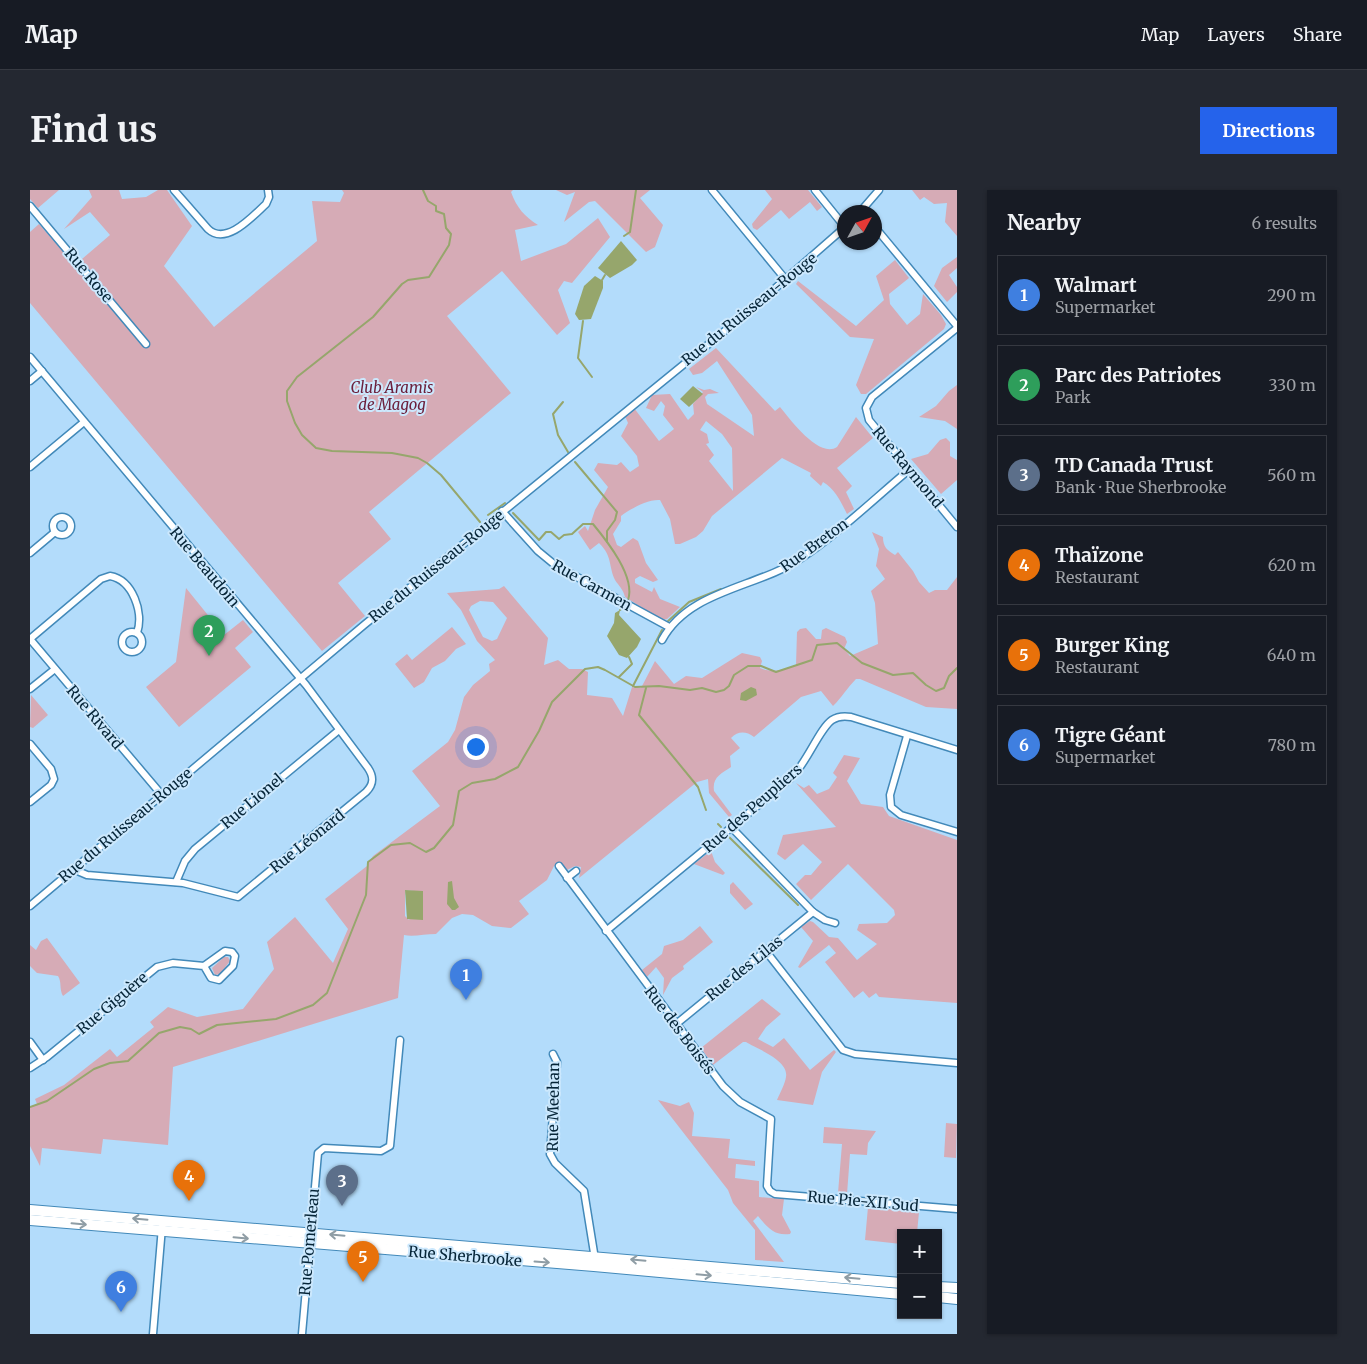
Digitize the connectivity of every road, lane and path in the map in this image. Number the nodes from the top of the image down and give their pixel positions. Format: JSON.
{"nodes":[{"id":1,"x":174,"y":190,"type":"edge"},
{"id":2,"x":268,"y":190,"type":"edge"},
{"id":3,"x":712,"y":190,"type":"edge"},
{"id":4,"x":815,"y":190,"type":"edge"},
{"id":5,"x":879,"y":190,"type":"edge"},
{"id":6,"x":866,"y":205,"type":"edge"},
{"id":7,"x":30,"y":206,"type":"edge"},
{"id":8,"x":837,"y":218,"type":"edge"},
{"id":9,"x":837,"y":233,"type":"edge"},
{"id":10,"x":882,"y":236,"type":"edge"},
{"id":11,"x":786,"y":280,"type":"junction"},
{"id":12,"x":957,"y":327,"type":"edge"},
{"id":13,"x":146,"y":344,"type":"dead end"},
{"id":14,"x":30,"y":357,"type":"edge"},
{"id":15,"x":42,"y":371,"type":"junction"},
{"id":16,"x":30,"y":381,"type":"edge"},
{"id":17,"x":84,"y":422,"type":"junction"},
{"id":18,"x":30,"y":467,"type":"edge"},
{"id":19,"x":910,"y":469,"type":"junction"},
{"id":20,"x":502,"y":511,"type":"junction"},
{"id":21,"x":957,"y":526,"type":"edge"},
{"id":22,"x":55,"y":532,"type":"dead end"},
{"id":23,"x":30,"y":553,"type":"edge"},
{"id":24,"x":669,"y":627,"type":"junction"},
{"id":25,"x":137,"y":633,"type":"dead end"},
{"id":26,"x":30,"y":639,"type":"edge"},
{"id":27,"x":662,"y":640,"type":"dead end"},
{"id":28,"x":55,"y":669,"type":"junction"},
{"id":29,"x":300,"y":678,"type":"junction"},
{"id":30,"x":30,"y":689,"type":"edge"},
{"id":31,"x":339,"y":730,"type":"junction"},
{"id":32,"x":908,"y":736,"type":"junction"},
{"id":33,"x":30,"y":744,"type":"edge"},
{"id":34,"x":957,"y":750,"type":"edge"},
{"id":35,"x":373,"y":782,"type":"joint"},
{"id":36,"x":161,"y":794,"type":"junction"},
{"id":37,"x":30,"y":802,"type":"edge"},
{"id":38,"x":731,"y":827,"type":"junction"},
{"id":39,"x":957,"y":832,"type":"edge"},
{"id":40,"x":559,"y":866,"type":"dead end"},
{"id":41,"x":73,"y":869,"type":"junction"},
{"id":42,"x":576,"y":871,"type":"dead end"},
{"id":43,"x":567,"y":878,"type":"junction"},
{"id":44,"x":176,"y":882,"type":"junction"},
{"id":45,"x":30,"y":906,"type":"edge"},
{"id":46,"x":813,"y":912,"type":"junction"},
{"id":47,"x":835,"y":923,"type":"dead end"},
{"id":48,"x":606,"y":931,"type":"junction"},
{"id":49,"x":765,"y":950,"type":"junction"},
{"id":50,"x":204,"y":966,"type":"junction"},
{"id":51,"x":675,"y":1025,"type":"junction"},
{"id":52,"x":400,"y":1040,"type":"dead end"},
{"id":53,"x":30,"y":1042,"type":"edge"},
{"id":54,"x":554,"y":1054,"type":"dead end"},
{"id":55,"x":43,"y":1060,"type":"junction"},
{"id":56,"x":957,"y":1063,"type":"edge"},
{"id":57,"x":30,"y":1068,"type":"edge"},
{"id":58,"x":770,"y":1191,"type":"joint"},
{"id":59,"x":957,"y":1209,"type":"edge"},
{"id":60,"x":30,"y":1210,"type":"edge"},
{"id":61,"x":30,"y":1220,"type":"edge"},
{"id":62,"x":162,"y":1226,"type":"junction"},
{"id":63,"x":309,"y":1238,"type":"junction"},
{"id":64,"x":595,"y":1261,"type":"junction"},
{"id":65,"x":897,"y":1283,"type":"edge"},
{"id":66,"x":942,"y":1287,"type":"edge"},
{"id":67,"x":957,"y":1288,"type":"edge"},
{"id":68,"x":897,"y":1294,"type":"edge"},
{"id":69,"x":942,"y":1297,"type":"edge"},
{"id":70,"x":957,"y":1299,"type":"edge"},
{"id":71,"x":153,"y":1334,"type":"edge"},
{"id":72,"x":302,"y":1334,"type":"edge"}],
"edges":[{"from":1,"to":2,"type":"street"},
{"from":3,"to":11,"type":"street"},
{"from":4,"to":8,"type":"street"},
{"from":5,"to":6,"type":"street"},
{"from":7,"to":13,"type":"street","name":"Rue Rose"},
{"from":9,"to":11,"type":"street","name":"Rue du Ruisseau-Rouge"},
{"from":10,"to":12,"type":"street"},
{"from":11,"to":20,"type":"street","name":"Rue du Ruisseau-Rouge"},
{"from":12,"to":19,"type":"street","name":"Rue Raymond"},
{"from":14,"to":15,"type":"street","name":"Rue Beaudoin"},
{"from":15,"to":16,"type":"street"},
{"from":15,"to":17,"type":"street","name":"Rue Beaudoin"},
{"from":17,"to":18,"type":"street"},
{"from":17,"to":29,"type":"street","name":"Rue Beaudoin"},
{"from":19,"to":21,"type":"street","name":"Rue Raymond"},
{"from":19,"to":24,"type":"street","name":"Rue Breton"},
{"from":20,"to":24,"type":"street","name":"Rue Carmen"},
{"from":20,"to":29,"type":"street","name":"Rue du Ruisseau-Rouge"},
{"from":22,"to":23,"type":"street"},
{"from":24,"to":27,"type":"street","name":"Rue Breton"},
{"from":25,"to":26,"type":"street"},
{"from":26,"to":28,"type":"street","name":"Rue Rivard"},
{"from":28,"to":30,"type":"street"},
{"from":28,"to":36,"type":"street","name":"Rue Rivard"},
{"from":29,"to":31,"type":"street","name":"Rue Beaudoin"},
{"from":29,"to":36,"type":"street","name":"Rue du Ruisseau-Rouge"},
{"from":31,"to":35,"type":"street","name":"Rue Beaudoin"},
{"from":31,"to":44,"type":"street","name":"Rue Lionel"},
{"from":32,"to":34,"type":"street","name":"Rue des Peupliers"},
{"from":32,"to":38,"type":"street","name":"Rue des Peupliers"},
{"from":32,"to":39,"type":"street"},
{"from":33,"to":37,"type":"street"},
{"from":35,"to":44,"type":"street","name":"Rue Léonard"},
{"from":36,"to":41,"type":"street","name":"Rue du Ruisseau-Rouge"},
{"from":38,"to":46,"type":"street"},
{"from":38,"to":48,"type":"street","name":"Rue des Peupliers"},
{"from":40,"to":43,"type":"street","name":"Rue des Boisés"},
{"from":41,"to":44,"type":"street"},
{"from":41,"to":45,"type":"street","name":"Rue du Ruisseau-Rouge"},
{"from":42,"to":43,"type":"street"},
{"from":43,"to":48,"type":"street","name":"Rue des Boisés"},
{"from":46,"to":47,"type":"street"},
{"from":46,"to":49,"type":"street","name":"Rue des Lilas"},
{"from":48,"to":51,"type":"street","name":"Rue des Boisés"},
{"from":49,"to":51,"type":"street","name":"Rue des Lilas"},
{"from":49,"to":56,"type":"street"},
{"from":50,"to":50,"type":"street","name":"Rue Giguère"},
{"from":50,"to":55,"type":"street","name":"Rue Giguère"},
{"from":51,"to":58,"type":"street","name":"Rue des Boisés"},
{"from":52,"to":63,"type":"street","name":"Rue Pomerleau"},
{"from":53,"to":55,"type":"street"},
{"from":54,"to":64,"type":"street","name":"Rue Meehan"},
{"from":55,"to":57,"type":"street","name":"Rue Giguère"},
{"from":58,"to":59,"type":"street","name":"Rue Pie-XII Sud"},
{"from":62,"to":60,"type":"main road","name":"Rue Sherbrooke","one_way":true},
{"from":61,"to":62,"type":"main road","name":"Rue Sherbrooke","one_way":true},
{"from":62,"to":63,"type":"main road","name":"Rue Sherbrooke"},
{"from":62,"to":71,"type":"street"},
{"from":63,"to":64,"type":"main road","name":"Rue Sherbrooke"},
{"from":63,"to":72,"type":"street","name":"Rue Pomerleau"},
{"from":65,"to":64,"type":"main road","name":"Rue Sherbrooke","one_way":true},
{"from":64,"to":68,"type":"main road","name":"Rue Sherbrooke","one_way":true},
{"from":66,"to":67,"type":"main road"},
{"from":69,"to":70,"type":"main road"}]}
